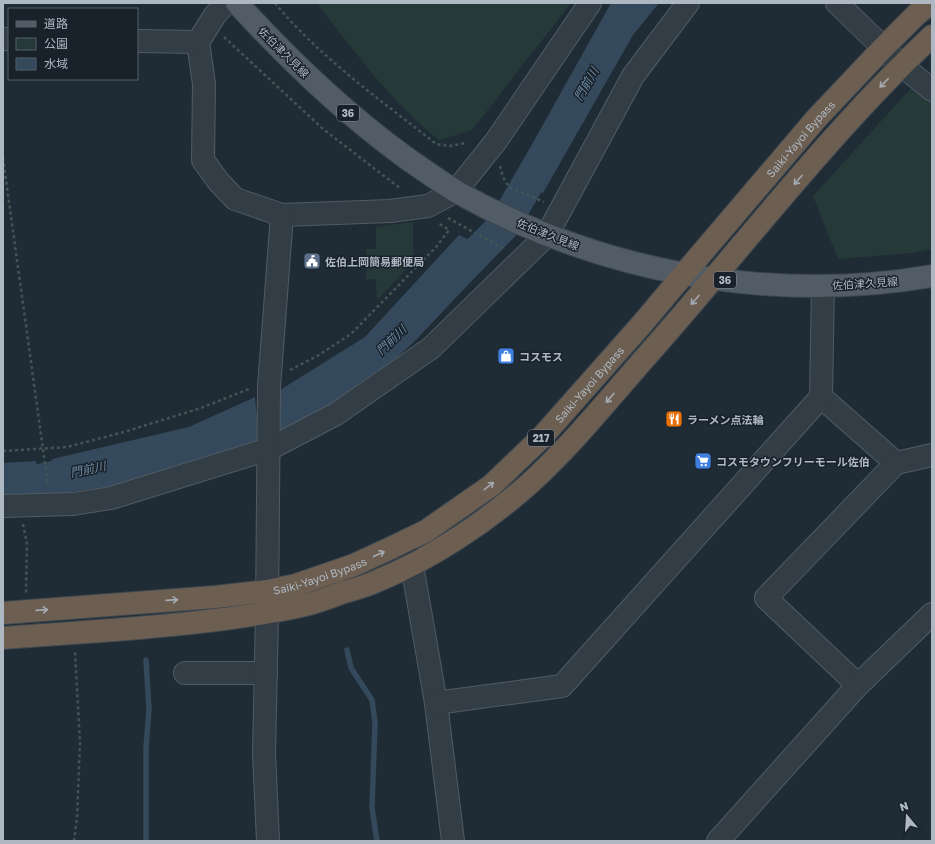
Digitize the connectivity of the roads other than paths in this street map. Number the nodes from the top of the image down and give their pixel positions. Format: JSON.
{"nodes":[{"id":1,"x":226,"y":3,"type":"edge"},
{"id":2,"x":237,"y":3,"type":"edge"},
{"id":3,"x":590,"y":3,"type":"edge"},
{"id":4,"x":688,"y":3,"type":"edge"},
{"id":5,"x":837,"y":3,"type":"edge"},
{"id":6,"x":931,"y":3,"type":"edge"},
{"id":7,"x":932,"y":36,"type":"edge"},
{"id":8,"x":138,"y":41,"type":"edge"},
{"id":9,"x":198,"y":42,"type":"junction"},
{"id":10,"x":883,"y":48,"type":"junction"},
{"id":11,"x":901,"y":65,"type":"junction"},
{"id":12,"x":932,"y":90,"type":"edge"},
{"id":13,"x":456,"y":191,"type":"junction"},
{"id":14,"x":282,"y":215,"type":"junction"},
{"id":15,"x":546,"y":235,"type":"junction"},
{"id":16,"x":684,"y":274,"type":"junction"},
{"id":17,"x":932,"y":276,"type":"edge"},
{"id":18,"x":713,"y":279,"type":"junction"},
{"id":19,"x":823,"y":286,"type":"junction"},
{"id":20,"x":821,"y":397,"type":"junction"},
{"id":21,"x":269,"y":444,"type":"junction"},
{"id":22,"x":932,"y":455,"type":"edge"},
{"id":23,"x":896,"y":463,"type":"junction"},
{"id":24,"x":12,"y":506,"type":"edge"},
{"id":25,"x":404,"y":542,"type":"junction"},
{"id":26,"x":412,"y":565,"type":"junction"},
{"id":27,"x":268,"y":591,"type":"junction"},
{"id":28,"x":3,"y":613,"type":"edge"},
{"id":29,"x":267,"y":613,"type":"junction"},
{"id":30,"x":932,"y":614,"type":"edge"},
{"id":31,"x":3,"y":638,"type":"edge"},
{"id":32,"x":185,"y":673,"type":"dead end"},
{"id":33,"x":266,"y":673,"type":"junction"},
{"id":34,"x":858,"y":685,"type":"junction"},
{"id":35,"x":436,"y":702,"type":"junction"},
{"id":36,"x":268,"y":841,"type":"edge"},
{"id":37,"x":453,"y":841,"type":"edge"},
{"id":38,"x":718,"y":841,"type":"edge"}],
"edges":[{"from":1,"to":9,"type":"street"},
{"from":2,"to":13,"type":"main road","name":"佐伯津久見線","number":"36"},
{"from":3,"to":13,"type":"street"},
{"from":4,"to":15,"type":"street"},
{"from":5,"to":10,"type":"street"},
{"from":6,"to":10,"type":"highway","name":"Saiki-Yayoi Bypass","number":"217"},
{"from":7,"to":11,"type":"highway","name":"Saiki-Yayoi Bypass","number":"217"},
{"from":8,"to":9,"type":"street"},
{"from":9,"to":14,"type":"street"},
{"from":10,"to":11,"type":"street"},
{"from":10,"to":16,"type":"highway","name":"Saiki-Yayoi Bypass","number":"217"},
{"from":11,"to":12,"type":"street"},
{"from":11,"to":18,"type":"highway","name":"Saiki-Yayoi Bypass","number":"217","one_way":true},
{"from":13,"to":14,"type":"street"},
{"from":13,"to":15,"type":"main road","name":"佐伯津久見線","number":"36"},
{"from":14,"to":21,"type":"street"},
{"from":15,"to":16,"type":"main road","name":"佐伯津久見線","number":"36"},
{"from":15,"to":21,"type":"street"},
{"from":16,"to":18,"type":"main road","name":"佐伯津久見線","number":"36"},
{"from":25,"to":16,"type":"highway","name":"Saiki-Yayoi Bypass","number":"217","one_way":true},
{"from":17,"to":19,"type":"main road","name":"佐伯津久見線","number":"36"},
{"from":18,"to":19,"type":"main road","name":"佐伯津久見線","number":"36"},
{"from":18,"to":26,"type":"highway","name":"Saiki-Yayoi Bypass","number":"217","one_way":true},
{"from":19,"to":20,"type":"street"},
{"from":20,"to":23,"type":"street"},
{"from":20,"to":35,"type":"street"},
{"from":21,"to":24,"type":"street"},
{"from":21,"to":27,"type":"street"},
{"from":22,"to":23,"type":"street"},
{"from":23,"to":34,"type":"street"},
{"from":25,"to":26,"type":"street"},
{"from":27,"to":25,"type":"highway","name":"Saiki-Yayoi Bypass","number":"217","one_way":true},
{"from":26,"to":29,"type":"highway","name":"Saiki-Yayoi Bypass","number":"217"},
{"from":26,"to":35,"type":"street"},
{"from":28,"to":27,"type":"highway","name":"Saiki-Yayoi Bypass","number":"217","one_way":true},
{"from":27,"to":29,"type":"street"},
{"from":29,"to":31,"type":"highway","name":"Saiki-Yayoi Bypass","number":"217"},
{"from":29,"to":33,"type":"street"},
{"from":30,"to":34,"type":"street"},
{"from":32,"to":33,"type":"street"},
{"from":33,"to":36,"type":"street"},
{"from":34,"to":38,"type":"street"},
{"from":35,"to":37,"type":"street"}]}
